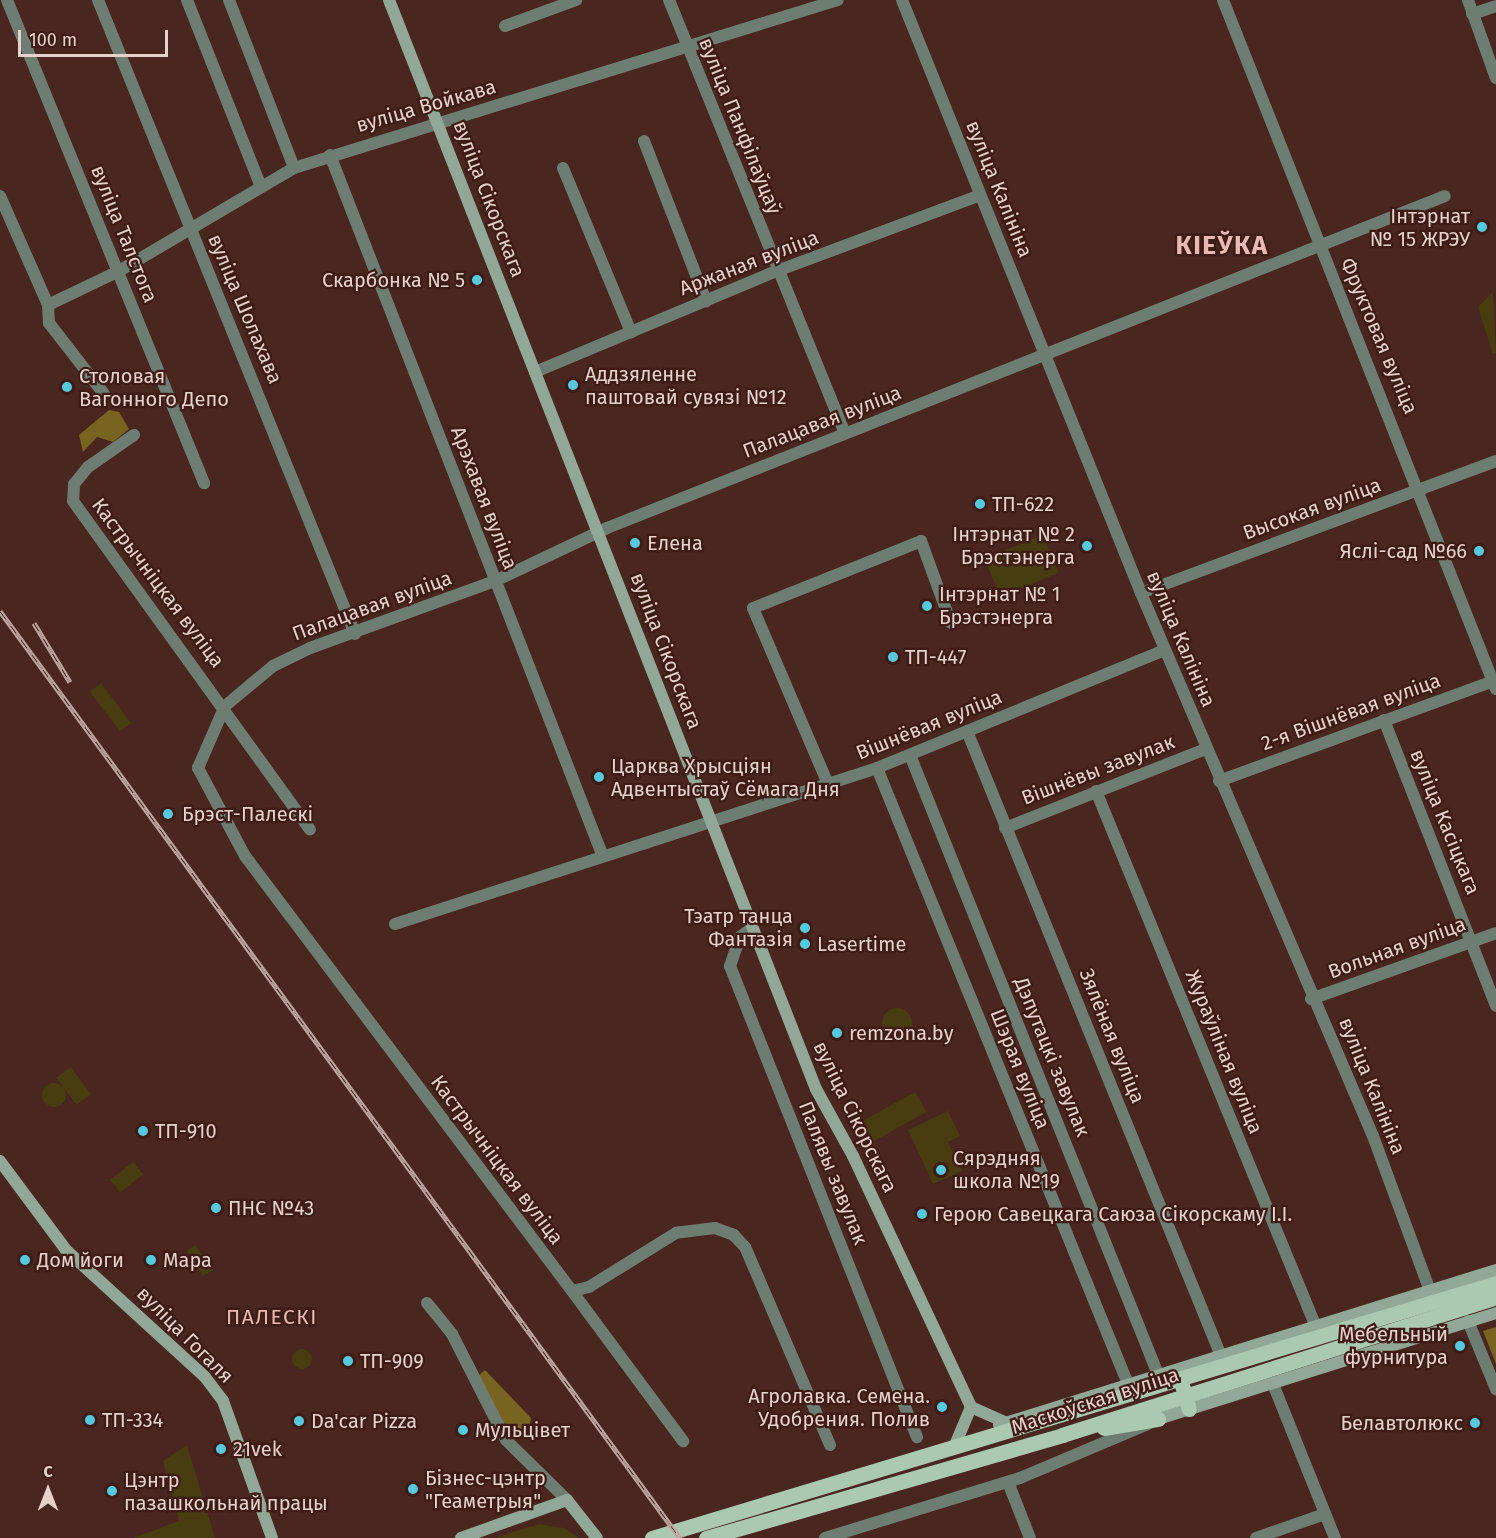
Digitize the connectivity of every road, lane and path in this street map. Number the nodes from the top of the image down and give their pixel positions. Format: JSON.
{"nodes":[{"id":1,"x":7,"y":0,"type":"edge"},
{"id":2,"x":98,"y":0,"type":"edge"},
{"id":3,"x":187,"y":0,"type":"edge"},
{"id":4,"x":229,"y":0,"type":"edge"},
{"id":5,"x":389,"y":0,"type":"edge"},
{"id":6,"x":576,"y":0,"type":"edge"},
{"id":7,"x":669,"y":0,"type":"edge"},
{"id":8,"x":838,"y":0,"type":"edge"},
{"id":9,"x":902,"y":0,"type":"edge"},
{"id":10,"x":1223,"y":0,"type":"edge"},
{"id":11,"x":1468,"y":0,"type":"edge"},
{"id":12,"x":1496,"y":6,"type":"edge"},
{"id":13,"x":1472,"y":14,"type":"junction"},
{"id":14,"x":505,"y":26,"type":"dead end"},
{"id":15,"x":687,"y":50,"type":"junction"},
{"id":16,"x":1496,"y":78,"type":"edge"},
{"id":17,"x":439,"y":123,"type":"junction"},
{"id":18,"x":644,"y":141,"type":"dead end"},
{"id":19,"x":330,"y":155,"type":"junction"},
{"id":20,"x":294,"y":168,"type":"junction"},
{"id":21,"x":563,"y":168,"type":"dead end"},
{"id":22,"x":261,"y":187,"type":"junction"},
{"id":23,"x":980,"y":195,"type":"junction"},
{"id":24,"x":0,"y":196,"type":"edge"},
{"id":25,"x":1445,"y":196,"type":"dead end"},
{"id":26,"x":190,"y":228,"type":"junction"},
{"id":27,"x":1321,"y":248,"type":"junction"},
{"id":28,"x":118,"y":271,"type":"junction"},
{"id":29,"x":777,"y":271,"type":"junction"},
{"id":30,"x":706,"y":301,"type":"junction"},
{"id":31,"x":48,"y":305,"type":"junction"},
{"id":32,"x":631,"y":332,"type":"junction"},
{"id":33,"x":1046,"y":355,"type":"junction"},
{"id":34,"x":535,"y":372,"type":"junction"},
{"id":35,"x":104,"y":394,"type":"dead end"},
{"id":36,"x":845,"y":433,"type":"junction"},
{"id":37,"x":134,"y":435,"type":"dead end"},
{"id":38,"x":1496,"y":461,"type":"edge"},
{"id":39,"x":204,"y":483,"type":"dead end"},
{"id":40,"x":1421,"y":489,"type":"junction"},
{"id":41,"x":603,"y":530,"type":"junction"},
{"id":42,"x":495,"y":581,"type":"junction"},
{"id":43,"x":1141,"y":593,"type":"junction"},
{"id":44,"x":951,"y":623,"type":"dead end"},
{"id":45,"x":356,"y":634,"type":"junction"},
{"id":46,"x":1165,"y":650,"type":"junction"},
{"id":47,"x":1495,"y":683,"type":"edge"},
{"id":48,"x":225,"y":706,"type":"junction"},
{"id":49,"x":1384,"y":720,"type":"junction"},
{"id":50,"x":967,"y":732,"type":"junction"},
{"id":51,"x":1206,"y":749,"type":"junction"},
{"id":52,"x":910,"y":755,"type":"junction"},
{"id":53,"x":877,"y":768,"type":"junction"},
{"id":54,"x":1219,"y":781,"type":"junction"},
{"id":55,"x":828,"y":784,"type":"junction"},
{"id":56,"x":1096,"y":792,"type":"junction"},
{"id":57,"x":710,"y":819,"type":"junction"},
{"id":58,"x":1005,"y":828,"type":"junction"},
{"id":59,"x":310,"y":830,"type":"dead end"},
{"id":60,"x":602,"y":854,"type":"junction"},
{"id":61,"x":395,"y":924,"type":"dead end"},
{"id":62,"x":752,"y":928,"type":"junction"},
{"id":63,"x":1496,"y":933,"type":"edge"},
{"id":64,"x":1473,"y":941,"type":"junction"},
{"id":65,"x":1311,"y":999,"type":"junction"},
{"id":66,"x":1496,"y":1006,"type":"edge"},
{"id":67,"x":0,"y":1161,"type":"edge"},
{"id":68,"x":1496,"y":1270,"type":"edge"},
{"id":69,"x":1496,"y":1283,"type":"edge"},
{"id":70,"x":572,"y":1291,"type":"junction"},
{"id":71,"x":1430,"y":1291,"type":"junction"},
{"id":72,"x":1496,"y":1297,"type":"edge"},
{"id":73,"x":427,"y":1303,"type":"dead end"},
{"id":74,"x":1496,"y":1313,"type":"edge"},
{"id":75,"x":1468,"y":1321,"type":"junction"},
{"id":76,"x":1316,"y":1327,"type":"junction"},
{"id":77,"x":1221,"y":1356,"type":"junction"},
{"id":78,"x":1128,"y":1384,"type":"junction"},
{"id":79,"x":1171,"y":1384,"type":"junction"},
{"id":80,"x":1273,"y":1384,"type":"junction"},
{"id":81,"x":1496,"y":1389,"type":"edge"},
{"id":82,"x":971,"y":1407,"type":"junction"},
{"id":83,"x":1190,"y":1410,"type":"junction"},
{"id":84,"x":1158,"y":1419,"type":"junction"},
{"id":85,"x":1004,"y":1422,"type":"junction"},
{"id":86,"x":1062,"y":1435,"type":"junction"},
{"id":87,"x":917,"y":1437,"type":"dead end"},
{"id":88,"x":683,"y":1441,"type":"dead end"},
{"id":89,"x":830,"y":1444,"type":"dead end"},
{"id":90,"x":955,"y":1444,"type":"junction"},
{"id":91,"x":1008,"y":1482,"type":"junction"},
{"id":92,"x":567,"y":1500,"type":"junction"},
{"id":93,"x":1325,"y":1514,"type":"junction"},
{"id":94,"x":272,"y":1538,"type":"edge"},
{"id":95,"x":461,"y":1538,"type":"edge"},
{"id":96,"x":597,"y":1538,"type":"edge"},
{"id":97,"x":652,"y":1538,"type":"edge"},
{"id":98,"x":706,"y":1538,"type":"edge"},
{"id":99,"x":825,"y":1538,"type":"edge"},
{"id":100,"x":1030,"y":1538,"type":"edge"},
{"id":101,"x":1256,"y":1538,"type":"edge"},
{"id":102,"x":1335,"y":1538,"type":"edge"}],
"edges":[{"from":1,"to":28,"type":"street","name":"вуліца Талстога"},
{"from":2,"to":26,"type":"street","name":"вуліца Шолахава"},
{"from":3,"to":22,"type":"street"},
{"from":4,"to":20,"type":"street"},
{"from":5,"to":17,"type":"street","name":"вуліца Сікорскага"},
{"from":6,"to":14,"type":"street"},
{"from":7,"to":15,"type":"street","name":"вуліца Панфілаўцаў"},
{"from":8,"to":15,"type":"street","name":"вуліца Войкава"},
{"from":9,"to":23,"type":"street","name":"вуліца Калініна"},
{"from":10,"to":27,"type":"street","name":"Фруктовая вуліца"},
{"from":11,"to":13,"type":"street"},
{"from":12,"to":13,"type":"street"},
{"from":13,"to":16,"type":"street"},
{"from":15,"to":17,"type":"street","name":"вуліца Войкава"},
{"from":15,"to":29,"type":"street","name":"вуліца Панфілаўцаў"},
{"from":17,"to":19,"type":"street","name":"вуліца Войкава"},
{"from":17,"to":34,"type":"street","name":"вуліца Сікорскага"},
{"from":18,"to":30,"type":"street"},
{"from":19,"to":20,"type":"street","name":"вуліца Войкава"},
{"from":19,"to":42,"type":"street","name":"Арэхавая вуліца"},
{"from":20,"to":22,"type":"street","name":"вуліца Войкава"},
{"from":21,"to":32,"type":"street"},
{"from":22,"to":26,"type":"street","name":"вуліца Войкава"},
{"from":23,"to":29,"type":"street","name":"Аржаная вуліца"},
{"from":23,"to":33,"type":"street","name":"вуліца Калініна"},
{"from":24,"to":31,"type":"street"},
{"from":25,"to":27,"type":"street","name":"Палацавая вуліца"},
{"from":26,"to":28,"type":"street","name":"вуліца Войкава"},
{"from":26,"to":45,"type":"street","name":"вуліца Шолахава"},
{"from":27,"to":33,"type":"street","name":"Палацавая вуліца"},
{"from":27,"to":40,"type":"street","name":"Фруктовая вуліца"},
{"from":28,"to":31,"type":"street","name":"вуліца Войкава"},
{"from":28,"to":39,"type":"street","name":"вуліца Талстога"},
{"from":29,"to":30,"type":"street","name":"Аржаная вуліца"},
{"from":29,"to":36,"type":"street","name":"вуліца Панфілаўцаў"},
{"from":30,"to":32,"type":"street","name":"Аржаная вуліца"},
{"from":31,"to":35,"type":"street"},
{"from":32,"to":34,"type":"street","name":"Аржаная вуліца"},
{"from":33,"to":36,"type":"street","name":"Палацавая вуліца"},
{"from":33,"to":43,"type":"street","name":"вуліца Калініна"},
{"from":34,"to":41,"type":"street","name":"вуліца Сікорскага"},
{"from":36,"to":41,"type":"street","name":"Палацавая вуліца"},
{"from":37,"to":48,"type":"street","name":"Кастрычніцкая вуліца"},
{"from":38,"to":40,"type":"street","name":"Высокая вуліца"},
{"from":40,"to":43,"type":"street","name":"Высокая вуліца"},
{"from":40,"to":47,"type":"street","name":"Фруктовая вуліца"},
{"from":41,"to":42,"type":"street","name":"Палацавая вуліца"},
{"from":41,"to":57,"type":"street","name":"вуліца Сікорскага"},
{"from":42,"to":45,"type":"street","name":"Палацавая вуліца"},
{"from":42,"to":60,"type":"street","name":"Арэхавая вуліца"},
{"from":43,"to":46,"type":"street","name":"вуліца Калініна"},
{"from":44,"to":55,"type":"street"},
{"from":45,"to":48,"type":"street","name":"Палацавая вуліца"},
{"from":46,"to":50,"type":"street","name":"Вішнёвая вуліца"},
{"from":46,"to":51,"type":"street","name":"вуліца Калініна"},
{"from":47,"to":49,"type":"street","name":"2-я Вішнёвая вуліца"},
{"from":48,"to":59,"type":"street","name":"Кастрычніцкая вуліца"},
{"from":48,"to":70,"type":"street","name":"Кастрычніцкая вуліца"},
{"from":49,"to":54,"type":"street","name":"2-я Вішнёвая вуліца"},
{"from":49,"to":64,"type":"street","name":"вуліца Касіцкага"},
{"from":50,"to":52,"type":"street","name":"Вішнёвая вуліца"},
{"from":50,"to":58,"type":"street","name":"Зялёная вуліца"},
{"from":51,"to":54,"type":"street","name":"вуліца Калініна"},
{"from":51,"to":56,"type":"street","name":"Вішнёвы завулак"},
{"from":52,"to":53,"type":"street","name":"Вішнёвая вуліца"},
{"from":52,"to":79,"type":"street","name":"Дэпутацкі завулак"},
{"from":53,"to":55,"type":"street","name":"Вішнёвая вуліца"},
{"from":53,"to":78,"type":"street","name":"Шэрая вуліца"},
{"from":54,"to":65,"type":"street","name":"вуліца Калініна"},
{"from":55,"to":57,"type":"street","name":"Вішнёвая вуліца"},
{"from":56,"to":58,"type":"street","name":"Вішнёвы завулак"},
{"from":56,"to":76,"type":"street","name":"Жураўліная вуліца"},
{"from":57,"to":60,"type":"street","name":"Вішнёвая вуліца"},
{"from":57,"to":62,"type":"street","name":"вуліца Сікорскага"},
{"from":58,"to":77,"type":"street","name":"Зялёная вуліца"},
{"from":60,"to":61,"type":"street","name":"Вішнёвая вуліца"},
{"from":62,"to":82,"type":"street","name":"вуліца Сікорскага"},
{"from":62,"to":87,"type":"street","name":"Палявы завулак"},
{"from":63,"to":64,"type":"street","name":"Вольная вуліца"},
{"from":64,"to":65,"type":"street","name":"Вольная вуліца"},
{"from":64,"to":66,"type":"street","name":"вуліца Касіцкага"},
{"from":65,"to":71,"type":"street","name":"вуліца Калініна"},
{"from":67,"to":94,"type":"street","name":"вуліца Гогаля"},
{"from":68,"to":71,"type":"street","name":"Маскоўская вуліца"},
{"from":69,"to":79,"type":"main road","name":"Маскоўская вуліца"},
{"from":70,"to":88,"type":"street"},
{"from":70,"to":89,"type":"street"},
{"from":71,"to":76,"type":"street","name":"Маскоўская вуліца"},
{"from":72,"to":79,"type":"main road","name":"Маскоўская вуліца"},
{"from":73,"to":92,"type":"street"},
{"from":74,"to":75,"type":"street","name":"Маскоўская вуліца"},
{"from":75,"to":80,"type":"street","name":"Маскоўская вуліца"},
{"from":75,"to":81,"type":"street"},
{"from":76,"to":77,"type":"street","name":"Маскоўская вуліца"},
{"from":77,"to":79,"type":"street","name":"Маскоўская вуліца"},
{"from":78,"to":79,"type":"street","name":"Маскоўская вуліца"},
{"from":78,"to":85,"type":"street","name":"Маскоўская вуліца"},
{"from":79,"to":83,"type":"main road"},
{"from":79,"to":86,"type":"main road","name":"Маскоўская вуліца"},
{"from":79,"to":90,"type":"main road","name":"Маскоўская вуліца"},
{"from":80,"to":83,"type":"street","name":"Маскоўская вуліца"},
{"from":80,"to":93,"type":"street"},
{"from":82,"to":85,"type":"street"},
{"from":82,"to":90,"type":"street"},
{"from":83,"to":84,"type":"street","name":"Маскоўская вуліца"},
{"from":84,"to":86,"type":"main road"},
{"from":84,"to":91,"type":"street","name":"Маскоўская вуліца"},
{"from":85,"to":90,"type":"street","name":"Маскоўская вуліца"},
{"from":86,"to":98,"type":"main road","name":"Маскоўская вуліца"},
{"from":90,"to":97,"type":"main road","name":"Маскоўская вуліца"},
{"from":91,"to":99,"type":"street","name":"Маскоўская вуліца"},
{"from":91,"to":100,"type":"street"},
{"from":92,"to":95,"type":"street"},
{"from":92,"to":96,"type":"street"},
{"from":93,"to":101,"type":"street"},
{"from":93,"to":102,"type":"street"}]}
